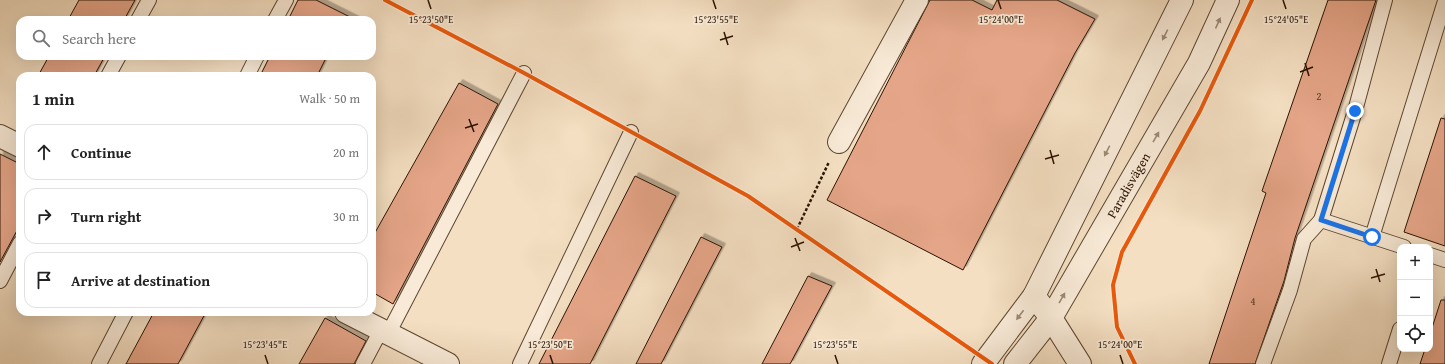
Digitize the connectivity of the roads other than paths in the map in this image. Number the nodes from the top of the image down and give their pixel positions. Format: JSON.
{"nodes":[{"id":1,"x":149,"y":0,"type":"edge"},
{"id":2,"x":286,"y":0,"type":"edge"},
{"id":3,"x":917,"y":0,"type":"edge"},
{"id":4,"x":1182,"y":0,"type":"edge"},
{"id":5,"x":1228,"y":0,"type":"edge"},
{"id":6,"x":1385,"y":0,"type":"edge"},
{"id":7,"x":1445,"y":1,"type":"edge"},
{"id":8,"x":140,"y":16,"type":"edge"},
{"id":9,"x":277,"y":16,"type":"edge"},
{"id":10,"x":117,"y":60,"type":"edge"},
{"id":11,"x":255,"y":60,"type":"edge"},
{"id":12,"x":110,"y":72,"type":"edge"},
{"id":13,"x":249,"y":72,"type":"edge"},
{"id":14,"x":524,"y":73,"type":"dead end"},
{"id":15,"x":631,"y":132,"type":"dead end"},
{"id":16,"x":0,"y":136,"type":"edge"},
{"id":17,"x":839,"y":142,"type":"road end"},
{"id":18,"x":16,"y":144,"type":"edge"},
{"id":19,"x":1321,"y":220,"type":"junction"},
{"id":20,"x":1372,"y":237,"type":"junction"},
{"id":21,"x":1397,"y":245,"type":"edge"},
{"id":22,"x":16,"y":251,"type":"edge"},
{"id":23,"x":1433,"y":256,"type":"edge"},
{"id":24,"x":1445,"y":260,"type":"edge"},
{"id":25,"x":0,"y":282,"type":"edge"},
{"id":26,"x":1034,"y":296,"type":"junction"},
{"id":27,"x":124,"y":316,"type":"edge"},
{"id":28,"x":354,"y":316,"type":"edge"},
{"id":29,"x":1050,"y":318,"type":"junction"},
{"id":30,"x":384,"y":332,"type":"junction"},
{"id":31,"x":1397,"y":339,"type":"edge"},
{"id":32,"x":99,"y":364,"type":"edge"},
{"id":33,"x":363,"y":364,"type":"edge"},
{"id":34,"x":448,"y":364,"type":"edge"},
{"id":35,"x":520,"y":364,"type":"edge"},
{"id":36,"x":982,"y":364,"type":"edge"},
{"id":37,"x":1016,"y":364,"type":"edge"},
{"id":38,"x":1080,"y":364,"type":"edge"},
{"id":39,"x":1263,"y":364,"type":"edge"},
{"id":40,"x":1389,"y":364,"type":"edge"}],
"edges":[{"from":1,"to":8,"type":"lane"},
{"from":2,"to":9,"type":"lane"},
{"from":3,"to":17,"type":"street"},
{"from":4,"to":26,"type":"street","one_way":true},
{"from":29,"to":5,"type":"street","name":"Paradisvägen","one_way":true},
{"from":6,"to":19,"type":"lane"},
{"from":7,"to":20,"type":"lane"},
{"from":10,"to":12,"type":"lane"},
{"from":11,"to":13,"type":"lane"},
{"from":14,"to":30,"type":"lane"},
{"from":15,"to":35,"type":"lane"},
{"from":16,"to":18,"type":"street"},
{"from":19,"to":20,"type":"lane"},
{"from":19,"to":39,"type":"lane"},
{"from":20,"to":21,"type":"lane"},
{"from":22,"to":25,"type":"lane"},
{"from":23,"to":24,"type":"lane"},
{"from":26,"to":29,"type":"street"},
{"from":26,"to":36,"type":"street","one_way":true},
{"from":27,"to":32,"type":"lane"},
{"from":28,"to":30,"type":"street"},
{"from":29,"to":37,"type":"street","name":"Paradisvägen"},
{"from":29,"to":38,"type":"street"},
{"from":30,"to":33,"type":"lane"},
{"from":30,"to":34,"type":"street"},
{"from":31,"to":40,"type":"lane"}]}
